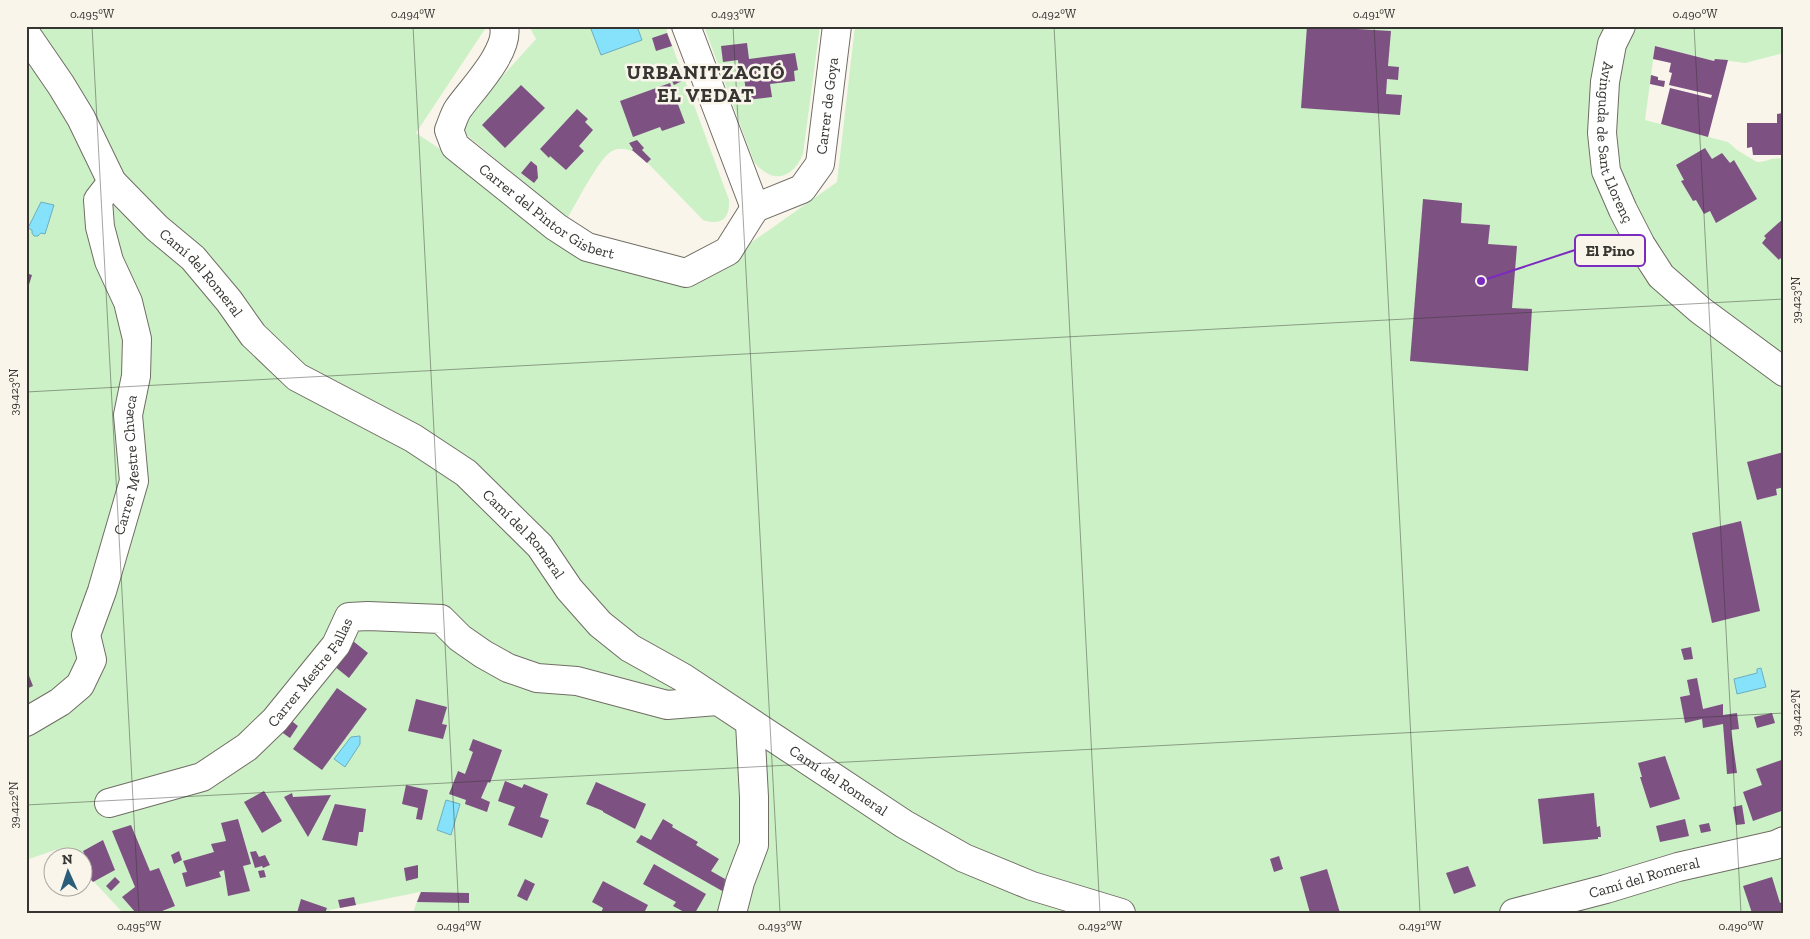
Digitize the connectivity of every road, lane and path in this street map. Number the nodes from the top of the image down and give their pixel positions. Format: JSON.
{"nodes":[{"id":1,"x":504,"y":26,"type":"edge"},
{"id":2,"x":686,"y":26,"type":"edge"},
{"id":3,"x":837,"y":26,"type":"edge"},
{"id":4,"x":1621,"y":26,"type":"edge"},
{"id":5,"x":26,"y":34,"type":"edge"},
{"id":6,"x":112,"y":182,"type":"junction"},
{"id":7,"x":755,"y":208,"type":"junction"},
{"id":8,"x":1784,"y":372,"type":"edge"},
{"id":9,"x":716,"y":701,"type":"junction"},
{"id":10,"x":26,"y":722,"type":"edge"},
{"id":11,"x":750,"y":724,"type":"junction"},
{"id":12,"x":109,"y":803,"type":"dead end"},
{"id":13,"x":1781,"y":845,"type":"edge"},
{"id":14,"x":732,"y":913,"type":"edge"},
{"id":15,"x":1121,"y":913,"type":"edge"},
{"id":16,"x":1514,"y":913,"type":"edge"}],
"edges":[{"from":1,"to":7,"type":"street","name":"Carrer del Pintor Gisbert"},
{"from":2,"to":7,"type":"street"},
{"from":3,"to":7,"type":"street","name":"Carrer de Goya"},
{"from":4,"to":8,"type":"street","name":"Avinguda de Sant Llorenç"},
{"from":5,"to":6,"type":"street","name":"Camí del Romeral"},
{"from":6,"to":9,"type":"street","name":"Camí del Romeral"},
{"from":6,"to":10,"type":"street","name":"Carrer Mestre Chueca"},
{"from":9,"to":11,"type":"street","name":"Camí del Romeral"},
{"from":9,"to":12,"type":"street","name":"Carrer Mestre Fallas"},
{"from":11,"to":14,"type":"street"},
{"from":11,"to":15,"type":"street","name":"Camí del Romeral"},
{"from":13,"to":16,"type":"street","name":"Camí del Romeral"}]}
